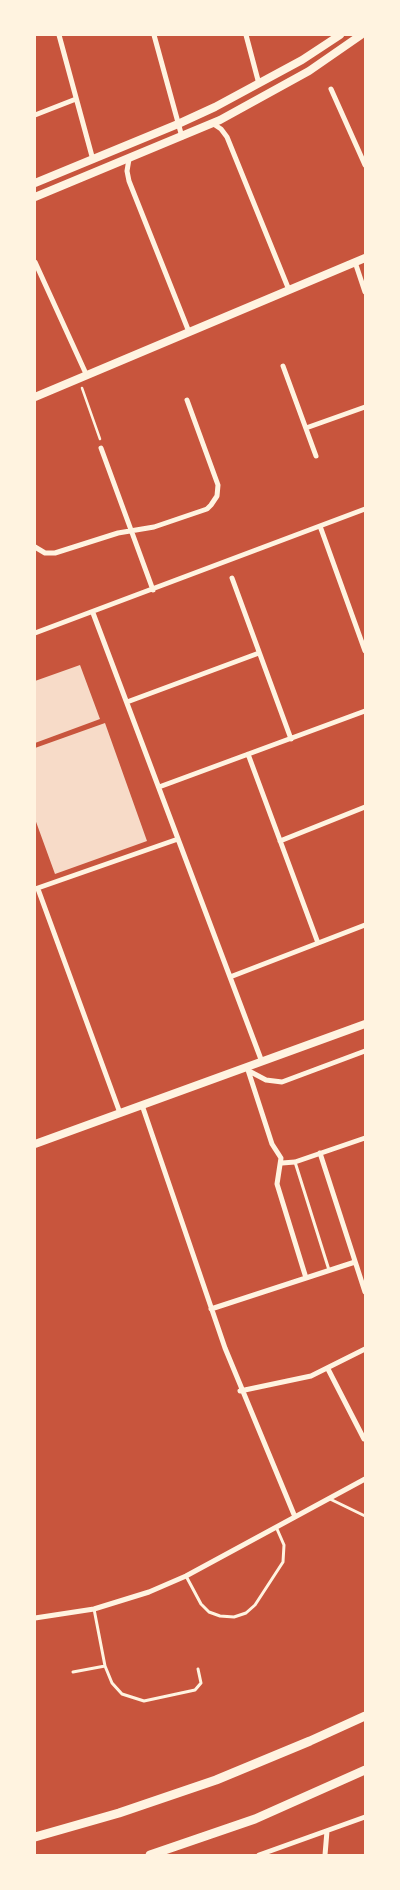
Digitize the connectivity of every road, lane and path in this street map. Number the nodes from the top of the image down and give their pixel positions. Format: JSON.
{"nodes":[{"id":1,"x":59,"y":35,"type":"edge"},
{"id":2,"x":154,"y":35,"type":"edge"},
{"id":3,"x":246,"y":35,"type":"edge"},
{"id":4,"x":340,"y":35,"type":"edge"},
{"id":5,"x":361,"y":35,"type":"edge"},
{"id":6,"x":260,"y":84,"type":"junction"},
{"id":7,"x":331,"y":89,"type":"dead end"},
{"id":8,"x":76,"y":99,"type":"junction"},
{"id":9,"x":35,"y":115,"type":"edge"},
{"id":10,"x":212,"y":123,"type":"junction"},
{"id":11,"x":178,"y":124,"type":"junction"},
{"id":12,"x":182,"y":137,"type":"junction"},
{"id":13,"x":93,"y":160,"type":"junction"},
{"id":14,"x":129,"y":160,"type":"junction"},
{"id":15,"x":365,"y":165,"type":"edge"},
{"id":16,"x":35,"y":183,"type":"edge"},
{"id":17,"x":35,"y":197,"type":"edge"},
{"id":18,"x":365,"y":258,"type":"edge"},
{"id":19,"x":35,"y":262,"type":"edge"},
{"id":20,"x":355,"y":262,"type":"junction"},
{"id":21,"x":290,"y":290,"type":"junction"},
{"id":22,"x":365,"y":292,"type":"edge"},
{"id":23,"x":189,"y":332,"type":"junction"},
{"id":24,"x":283,"y":366,"type":"dead end"},
{"id":25,"x":87,"y":376,"type":"junction"},
{"id":26,"x":78,"y":379,"type":"junction"},
{"id":27,"x":35,"y":397,"type":"edge"},
{"id":28,"x":187,"y":400,"type":"dead end"},
{"id":29,"x":365,"y":407,"type":"edge"},
{"id":30,"x":306,"y":428,"type":"junction"},
{"id":31,"x":101,"y":448,"type":"joint"},
{"id":32,"x":316,"y":456,"type":"dead end"},
{"id":33,"x":365,"y":509,"type":"edge"},
{"id":34,"x":320,"y":526,"type":"junction"},
{"id":35,"x":131,"y":531,"type":"junction"},
{"id":36,"x":35,"y":547,"type":"edge"},
{"id":37,"x":232,"y":578,"type":"dead end"},
{"id":38,"x":153,"y":590,"type":"junction"},
{"id":39,"x":93,"y":613,"type":"junction"},
{"id":40,"x":35,"y":634,"type":"edge"},
{"id":41,"x":365,"y":651,"type":"edge"},
{"id":42,"x":259,"y":653,"type":"junction"},
{"id":43,"x":127,"y":702,"type":"junction"},
{"id":44,"x":365,"y":711,"type":"edge"},
{"id":45,"x":291,"y":739,"type":"junction"},
{"id":46,"x":248,"y":754,"type":"junction"},
{"id":47,"x":159,"y":787,"type":"junction"},
{"id":48,"x":365,"y":807,"type":"edge"},
{"id":49,"x":178,"y":839,"type":"junction"},
{"id":50,"x":280,"y":841,"type":"junction"},
{"id":51,"x":36,"y":889,"type":"edge"},
{"id":52,"x":365,"y":925,"type":"edge"},
{"id":53,"x":318,"y":943,"type":"junction"},
{"id":54,"x":230,"y":977,"type":"junction"},
{"id":55,"x":365,"y":1024,"type":"edge"},
{"id":56,"x":365,"y":1051,"type":"edge"},
{"id":57,"x":262,"y":1062,"type":"junction"},
{"id":58,"x":248,"y":1069,"type":"junction"},
{"id":59,"x":142,"y":1105,"type":"junction"},
{"id":60,"x":120,"y":1113,"type":"junction"},
{"id":61,"x":365,"y":1138,"type":"edge"},
{"id":62,"x":35,"y":1144,"type":"edge"},
{"id":63,"x":320,"y":1153,"type":"junction"},
{"id":64,"x":294,"y":1162,"type":"junction"},
{"id":65,"x":282,"y":1163,"type":"junction"},
{"id":66,"x":356,"y":1262,"type":"junction"},
{"id":67,"x":329,"y":1270,"type":"junction"},
{"id":68,"x":306,"y":1278,"type":"junction"},
{"id":69,"x":365,"y":1292,"type":"edge"},
{"id":70,"x":211,"y":1309,"type":"junction"},
{"id":71,"x":365,"y":1349,"type":"edge"},
{"id":72,"x":328,"y":1369,"type":"junction"},
{"id":73,"x":240,"y":1391,"type":"junction"},
{"id":74,"x":364,"y":1439,"type":"edge"},
{"id":75,"x":365,"y":1480,"type":"edge"},
{"id":76,"x":330,"y":1499,"type":"junction"},
{"id":77,"x":365,"y":1516,"type":"edge"},
{"id":78,"x":295,"y":1517,"type":"junction"},
{"id":79,"x":277,"y":1529,"type":"junction"},
{"id":80,"x":186,"y":1576,"type":"junction"},
{"id":81,"x":94,"y":1608,"type":"junction"},
{"id":82,"x":35,"y":1618,"type":"edge"},
{"id":83,"x":105,"y":1666,"type":"junction"},
{"id":84,"x":198,"y":1669,"type":"dead end"},
{"id":85,"x":73,"y":1672,"type":"dead end"},
{"id":86,"x":365,"y":1716,"type":"edge"},
{"id":87,"x":365,"y":1770,"type":"edge"},
{"id":88,"x":365,"y":1817,"type":"edge"},
{"id":89,"x":327,"y":1831,"type":"junction"},
{"id":90,"x":35,"y":1837,"type":"edge"},
{"id":91,"x":150,"y":1855,"type":"edge"},
{"id":92,"x":259,"y":1855,"type":"edge"},
{"id":93,"x":325,"y":1855,"type":"edge"}],
"edges":[{"from":1,"to":8,"type":"street"},
{"from":2,"to":11,"type":"street"},
{"from":3,"to":6,"type":"street"},
{"from":4,"to":6,"type":"street"},
{"from":5,"to":10,"type":"street"},
{"from":6,"to":11,"type":"street"},
{"from":7,"to":15,"type":"street"},
{"from":8,"to":9,"type":"street"},
{"from":8,"to":13,"type":"street"},
{"from":10,"to":12,"type":"street"},
{"from":10,"to":21,"type":"street"},
{"from":11,"to":12,"type":"street"},
{"from":11,"to":13,"type":"street"},
{"from":12,"to":14,"type":"street"},
{"from":13,"to":16,"type":"street"},
{"from":14,"to":17,"type":"street"},
{"from":14,"to":23,"type":"street"},
{"from":18,"to":20,"type":"street"},
{"from":19,"to":25,"type":"street"},
{"from":20,"to":21,"type":"street"},
{"from":20,"to":22,"type":"street"},
{"from":21,"to":23,"type":"street"},
{"from":23,"to":25,"type":"street"},
{"from":24,"to":30,"type":"street"},
{"from":25,"to":26,"type":"street"},
{"from":26,"to":27,"type":"street"},
{"from":26,"to":31,"type":"path"},
{"from":28,"to":35,"type":"street"},
{"from":29,"to":30,"type":"street"},
{"from":30,"to":32,"type":"street"},
{"from":31,"to":35,"type":"street"},
{"from":33,"to":34,"type":"street"},
{"from":34,"to":38,"type":"street"},
{"from":34,"to":41,"type":"street"},
{"from":35,"to":36,"type":"street"},
{"from":35,"to":38,"type":"street"},
{"from":37,"to":42,"type":"street"},
{"from":38,"to":39,"type":"street"},
{"from":39,"to":40,"type":"street"},
{"from":39,"to":43,"type":"street"},
{"from":42,"to":43,"type":"street"},
{"from":42,"to":45,"type":"street"},
{"from":43,"to":47,"type":"street"},
{"from":44,"to":45,"type":"street"},
{"from":45,"to":46,"type":"street"},
{"from":46,"to":47,"type":"street"},
{"from":46,"to":50,"type":"street"},
{"from":47,"to":49,"type":"street"},
{"from":48,"to":50,"type":"street"},
{"from":49,"to":51,"type":"street"},
{"from":49,"to":54,"type":"street"},
{"from":50,"to":53,"type":"street"},
{"from":51,"to":60,"type":"street"},
{"from":52,"to":53,"type":"street"},
{"from":53,"to":54,"type":"street"},
{"from":54,"to":57,"type":"street"},
{"from":55,"to":57,"type":"street"},
{"from":56,"to":58,"type":"street"},
{"from":57,"to":58,"type":"street"},
{"from":58,"to":59,"type":"street"},
{"from":58,"to":65,"type":"street"},
{"from":59,"to":60,"type":"street"},
{"from":59,"to":70,"type":"street"},
{"from":60,"to":62,"type":"street"},
{"from":61,"to":63,"type":"street"},
{"from":63,"to":64,"type":"street"},
{"from":63,"to":66,"type":"street"},
{"from":64,"to":65,"type":"street"},
{"from":64,"to":67,"type":"lane"},
{"from":65,"to":68,"type":"street"},
{"from":66,"to":67,"type":"street"},
{"from":66,"to":69,"type":"street"},
{"from":67,"to":68,"type":"street"},
{"from":68,"to":70,"type":"street"},
{"from":70,"to":73,"type":"street"},
{"from":71,"to":72,"type":"street"},
{"from":72,"to":73,"type":"street"},
{"from":72,"to":74,"type":"street"},
{"from":73,"to":78,"type":"street"},
{"from":75,"to":76,"type":"street"},
{"from":76,"to":77,"type":"lane"},
{"from":76,"to":78,"type":"street"},
{"from":78,"to":79,"type":"street"},
{"from":79,"to":80,"type":"street"},
{"from":79,"to":80,"type":"lane"},
{"from":80,"to":81,"type":"street"},
{"from":81,"to":82,"type":"street"},
{"from":81,"to":83,"type":"lane"},
{"from":83,"to":84,"type":"lane"},
{"from":83,"to":85,"type":"lane"},
{"from":86,"to":90,"type":"main road"},
{"from":87,"to":91,"type":"main road"},
{"from":88,"to":89,"type":"street"},
{"from":89,"to":92,"type":"street"},
{"from":89,"to":93,"type":"street"}]}
